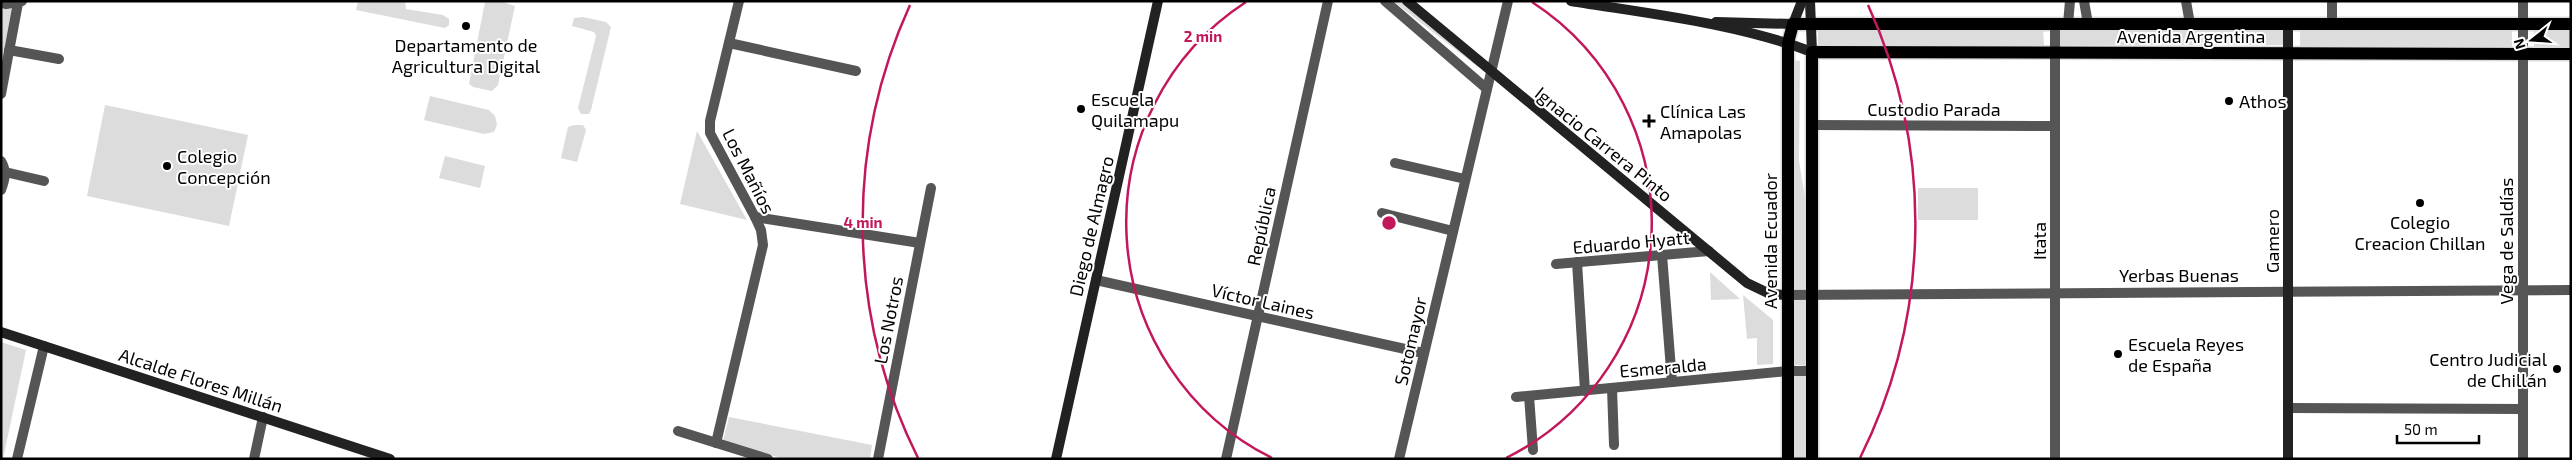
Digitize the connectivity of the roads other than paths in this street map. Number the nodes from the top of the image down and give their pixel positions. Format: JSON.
{"nodes":[{"id":1,"x":739,"y":1,"type":"edge"},
{"id":2,"x":1158,"y":1,"type":"edge"},
{"id":3,"x":1328,"y":1,"type":"edge"},
{"id":4,"x":1385,"y":1,"type":"edge"},
{"id":5,"x":1407,"y":1,"type":"edge"},
{"id":6,"x":1508,"y":1,"type":"edge"},
{"id":7,"x":1571,"y":1,"type":"edge"},
{"id":8,"x":1802,"y":1,"type":"edge"},
{"id":9,"x":1810,"y":1,"type":"edge"},
{"id":10,"x":2070,"y":1,"type":"edge"},
{"id":11,"x":2084,"y":1,"type":"edge"},
{"id":12,"x":2186,"y":1,"type":"edge"},
{"id":13,"x":2332,"y":1,"type":"edge"},
{"id":14,"x":2523,"y":1,"type":"edge"},
{"id":15,"x":1,"y":2,"type":"edge"},
{"id":16,"x":20,"y":2,"type":"edge"},
{"id":17,"x":1692,"y":21,"type":"junction"},
{"id":18,"x":1793,"y":24,"type":"junction"},
{"id":19,"x":1811,"y":24,"type":"junction"},
{"id":20,"x":2061,"y":24,"type":"junction"},
{"id":21,"x":2088,"y":24,"type":"junction"},
{"id":22,"x":2190,"y":24,"type":"junction"},
{"id":23,"x":2288,"y":24,"type":"junction"},
{"id":24,"x":2332,"y":24,"type":"junction"},
{"id":25,"x":2523,"y":24,"type":"junction"},
{"id":26,"x":2571,"y":24,"type":"edge"},
{"id":27,"x":729,"y":43,"type":"junction"},
{"id":28,"x":1788,"y":43,"type":"junction"},
{"id":29,"x":9,"y":50,"type":"junction"},
{"id":30,"x":1812,"y":52,"type":"junction"},
{"id":31,"x":2055,"y":53,"type":"junction"},
{"id":32,"x":2288,"y":54,"type":"junction"},
{"id":33,"x":2522,"y":54,"type":"junction"},
{"id":34,"x":2571,"y":54,"type":"edge"},
{"id":35,"x":59,"y":59,"type":"dead end"},
{"id":36,"x":856,"y":72,"type":"dead end"},
{"id":37,"x":1491,"y":72,"type":"junction"},
{"id":38,"x":1487,"y":88,"type":"junction"},
{"id":39,"x":1,"y":94,"type":"edge"},
{"id":40,"x":1812,"y":125,"type":"junction"},
{"id":41,"x":2055,"y":126,"type":"junction"},
{"id":42,"x":1,"y":161,"type":"edge"},
{"id":43,"x":1395,"y":163,"type":"dead end"},
{"id":44,"x":5,"y":172,"type":"junction"},
{"id":45,"x":1465,"y":179,"type":"junction"},
{"id":46,"x":44,"y":181,"type":"dead end"},
{"id":47,"x":931,"y":188,"type":"dead end"},
{"id":48,"x":1,"y":190,"type":"edge"},
{"id":49,"x":1382,"y":213,"type":"dead end"},
{"id":50,"x":755,"y":217,"type":"junction"},
{"id":51,"x":1453,"y":231,"type":"junction"},
{"id":52,"x":920,"y":243,"type":"junction"},
{"id":53,"x":1709,"y":251,"type":"junction"},
{"id":54,"x":1662,"y":255,"type":"junction"},
{"id":55,"x":1577,"y":262,"type":"junction"},
{"id":56,"x":1556,"y":264,"type":"dead end"},
{"id":57,"x":1096,"y":280,"type":"junction"},
{"id":58,"x":2288,"y":290,"type":"junction"},
{"id":59,"x":2522,"y":290,"type":"junction"},
{"id":60,"x":2571,"y":290,"type":"edge"},
{"id":61,"x":2055,"y":292,"type":"junction"},
{"id":62,"x":1812,"y":294,"type":"junction"},
{"id":63,"x":1787,"y":295,"type":"junction"},
{"id":64,"x":1258,"y":316,"type":"junction"},
{"id":65,"x":1,"y":332,"type":"edge"},
{"id":66,"x":44,"y":346,"type":"junction"},
{"id":67,"x":1423,"y":353,"type":"junction"},
{"id":68,"x":1812,"y":371,"type":"junction"},
{"id":69,"x":1788,"y":372,"type":"junction"},
{"id":70,"x":1672,"y":382,"type":"junction"},
{"id":71,"x":1612,"y":388,"type":"junction"},
{"id":72,"x":1585,"y":390,"type":"junction"},
{"id":73,"x":1529,"y":396,"type":"junction"},
{"id":74,"x":1516,"y":397,"type":"dead end"},
{"id":75,"x":2288,"y":408,"type":"junction"},
{"id":76,"x":2523,"y":409,"type":"junction"},
{"id":77,"x":263,"y":417,"type":"junction"},
{"id":78,"x":678,"y":431,"type":"dead end"},
{"id":79,"x":716,"y":443,"type":"junction"},
{"id":80,"x":1614,"y":445,"type":"dead end"},
{"id":81,"x":1533,"y":450,"type":"dead end"},
{"id":82,"x":17,"y":459,"type":"edge"},
{"id":83,"x":254,"y":459,"type":"edge"},
{"id":84,"x":390,"y":459,"type":"edge"},
{"id":85,"x":768,"y":459,"type":"edge"},
{"id":86,"x":878,"y":459,"type":"edge"},
{"id":87,"x":1056,"y":459,"type":"edge"},
{"id":88,"x":1226,"y":459,"type":"edge"},
{"id":89,"x":1399,"y":459,"type":"edge"},
{"id":90,"x":1788,"y":459,"type":"edge"},
{"id":91,"x":1812,"y":459,"type":"edge"},
{"id":92,"x":2055,"y":459,"type":"edge"},
{"id":93,"x":2288,"y":459,"type":"edge"},
{"id":94,"x":2523,"y":459,"type":"edge"}],
"edges":[{"from":1,"to":27,"type":"street","name":"Los Mañíos"},
{"from":2,"to":57,"type":"street","name":"Diego de Almagro"},
{"from":3,"to":64,"type":"street","name":"República"},
{"from":4,"to":38,"type":"street"},
{"from":5,"to":37,"type":"street","name":"Ignacio Carrera Pinto"},
{"from":6,"to":37,"type":"street","name":"Sotomayor"},
{"from":7,"to":17,"type":"street"},
{"from":8,"to":18,"type":"street"},
{"from":9,"to":19,"type":"street"},
{"from":10,"to":20,"type":"street","name":"Itata"},
{"from":11,"to":21,"type":"street"},
{"from":12,"to":22,"type":"street"},
{"from":13,"to":24,"type":"street"},
{"from":14,"to":25,"type":"street","name":"Vega de Saldías"},
{"from":15,"to":16,"type":"street"},
{"from":16,"to":29,"type":"street"},
{"from":17,"to":18,"type":"street"},
{"from":17,"to":28,"type":"street"},
{"from":18,"to":19,"type":"main road","name":"Avenida Argentina"},
{"from":18,"to":28,"type":"main road","name":"Avenida Ecuador"},
{"from":19,"to":20,"type":"main road","name":"Avenida Argentina"},
{"from":19,"to":30,"type":"street"},
{"from":20,"to":21,"type":"main road","name":"Avenida Argentina"},
{"from":20,"to":31,"type":"street","name":"Itata"},
{"from":21,"to":22,"type":"main road","name":"Avenida Argentina"},
{"from":22,"to":23,"type":"main road","name":"Avenida Argentina"},
{"from":23,"to":24,"type":"main road","name":"Avenida Argentina"},
{"from":23,"to":32,"type":"street","name":"Gamero"},
{"from":24,"to":25,"type":"main road","name":"Avenida Argentina"},
{"from":25,"to":26,"type":"main road","name":"Avenida Argentina"},
{"from":25,"to":33,"type":"street","name":"Vega de Saldías"},
{"from":27,"to":36,"type":"street"},
{"from":27,"to":50,"type":"street","name":"Los Mañíos"},
{"from":28,"to":30,"type":"street"},
{"from":28,"to":63,"type":"main road","name":"Avenida Ecuador"},
{"from":29,"to":35,"type":"street"},
{"from":29,"to":39,"type":"street"},
{"from":30,"to":31,"type":"main road","name":"Avenida Argentina"},
{"from":30,"to":40,"type":"main road"},
{"from":31,"to":32,"type":"main road","name":"Avenida Argentina"},
{"from":31,"to":41,"type":"street","name":"Itata"},
{"from":32,"to":33,"type":"main road","name":"Avenida Argentina"},
{"from":32,"to":58,"type":"street","name":"Gamero"},
{"from":33,"to":34,"type":"main road","name":"Avenida Argentina"},
{"from":33,"to":59,"type":"street","name":"Vega de Saldías"},
{"from":37,"to":38,"type":"street","name":"Sotomayor"},
{"from":37,"to":53,"type":"street","name":"Ignacio Carrera Pinto"},
{"from":38,"to":45,"type":"street","name":"Sotomayor"},
{"from":40,"to":41,"type":"street","name":"Custodio Parada"},
{"from":40,"to":62,"type":"main road"},
{"from":41,"to":61,"type":"street","name":"Itata"},
{"from":42,"to":44,"type":"street"},
{"from":43,"to":45,"type":"street"},
{"from":44,"to":46,"type":"street"},
{"from":44,"to":48,"type":"street"},
{"from":45,"to":51,"type":"street","name":"Sotomayor"},
{"from":47,"to":52,"type":"street","name":"Los Notros"},
{"from":49,"to":51,"type":"street"},
{"from":50,"to":52,"type":"street"},
{"from":50,"to":79,"type":"street","name":"Los Mañíos"},
{"from":51,"to":67,"type":"street","name":"Sotomayor"},
{"from":52,"to":86,"type":"street","name":"Los Notros"},
{"from":53,"to":54,"type":"street","name":"Eduardo Hyatt"},
{"from":53,"to":63,"type":"street","name":"Ignacio Carrera Pinto"},
{"from":54,"to":55,"type":"street","name":"Eduardo Hyatt"},
{"from":54,"to":70,"type":"street"},
{"from":55,"to":56,"type":"street","name":"Eduardo Hyatt"},
{"from":55,"to":72,"type":"street"},
{"from":57,"to":64,"type":"street","name":"Víctor Laines"},
{"from":57,"to":87,"type":"street","name":"Diego de Almagro"},
{"from":58,"to":59,"type":"street","name":"Yerbas Buenas"},
{"from":58,"to":61,"type":"street","name":"Yerbas Buenas"},
{"from":58,"to":75,"type":"street","name":"Gamero"},
{"from":59,"to":60,"type":"street","name":"Yerbas Buenas"},
{"from":59,"to":76,"type":"street","name":"Vega de Saldías"},
{"from":61,"to":62,"type":"street","name":"Yerbas Buenas"},
{"from":61,"to":92,"type":"street","name":"Itata"},
{"from":62,"to":63,"type":"street","name":"Yerbas Buenas"},
{"from":62,"to":68,"type":"main road"},
{"from":63,"to":69,"type":"main road","name":"Avenida Ecuador"},
{"from":64,"to":67,"type":"street","name":"Víctor Laines"},
{"from":64,"to":88,"type":"street","name":"República"},
{"from":65,"to":66,"type":"street","name":"Alcalde Flores Millán"},
{"from":66,"to":77,"type":"street","name":"Alcalde Flores Millán"},
{"from":66,"to":82,"type":"street"},
{"from":67,"to":89,"type":"street","name":"Sotomayor"},
{"from":68,"to":69,"type":"street","name":"Esmeralda"},
{"from":68,"to":91,"type":"main road"},
{"from":69,"to":70,"type":"street","name":"Esmeralda"},
{"from":69,"to":90,"type":"main road","name":"Avenida Ecuador"},
{"from":70,"to":71,"type":"street","name":"Esmeralda"},
{"from":71,"to":72,"type":"street","name":"Esmeralda"},
{"from":71,"to":80,"type":"street"},
{"from":72,"to":73,"type":"street","name":"Esmeralda"},
{"from":73,"to":74,"type":"street","name":"Esmeralda"},
{"from":73,"to":81,"type":"street"},
{"from":75,"to":76,"type":"street"},
{"from":75,"to":93,"type":"street","name":"Gamero"},
{"from":76,"to":94,"type":"street","name":"Vega de Saldías"},
{"from":77,"to":83,"type":"street"},
{"from":77,"to":84,"type":"street","name":"Alcalde Flores Millán"},
{"from":78,"to":79,"type":"street"},
{"from":79,"to":85,"type":"street"}]}
